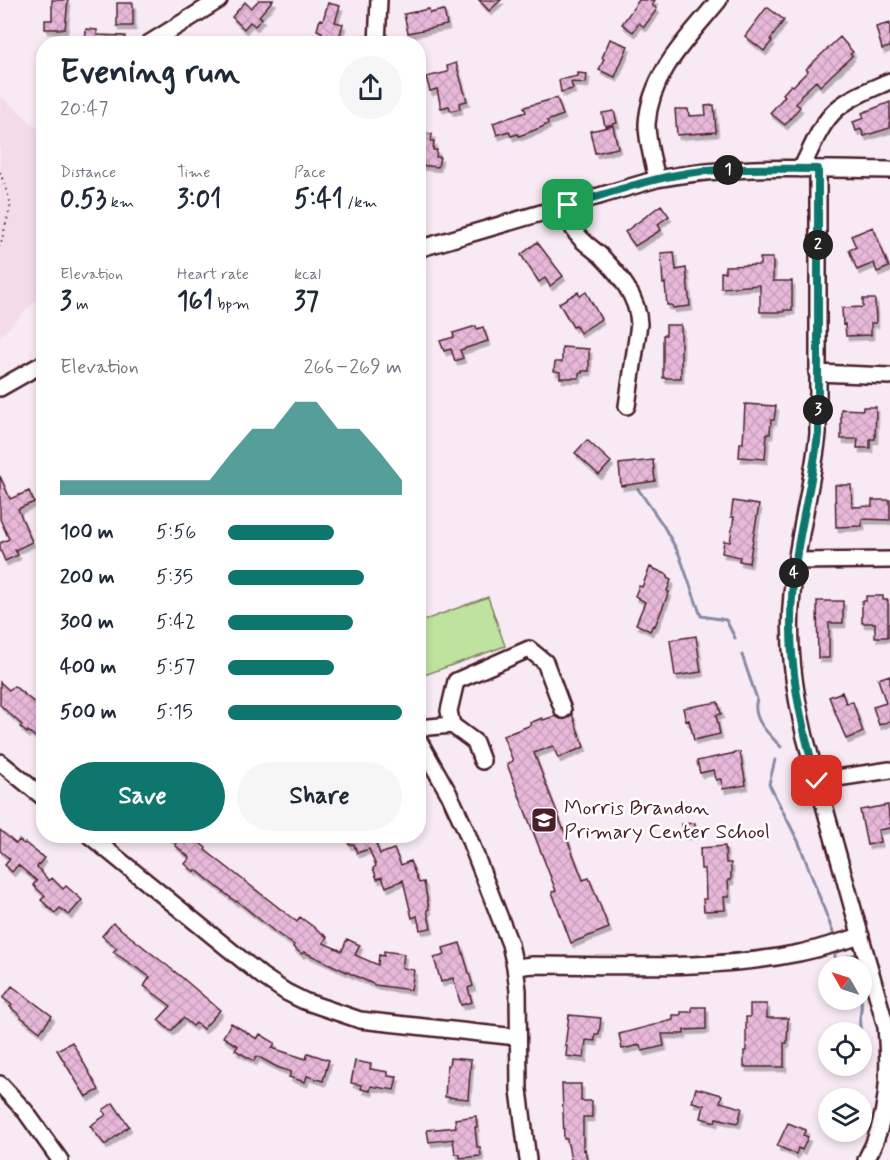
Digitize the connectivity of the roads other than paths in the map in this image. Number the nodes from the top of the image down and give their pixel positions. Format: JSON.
{"nodes":[{"id":1,"x":219,"y":0,"type":"edge"},
{"id":2,"x":378,"y":0,"type":"edge"},
{"id":3,"x":719,"y":0,"type":"edge"},
{"id":4,"x":161,"y":36,"type":"edge"},
{"id":5,"x":377,"y":36,"type":"edge"},
{"id":6,"x":890,"y":81,"type":"edge"},
{"id":7,"x":801,"y":169,"type":"junction"},
{"id":8,"x":818,"y":169,"type":"junction"},
{"id":9,"x":890,"y":170,"type":"edge"},
{"id":10,"x":657,"y":179,"type":"junction"},
{"id":11,"x":568,"y":205,"type":"junction"},
{"id":12,"x":426,"y":247,"type":"edge"},
{"id":13,"x":36,"y":368,"type":"edge"},
{"id":14,"x":817,"y":373,"type":"junction"},
{"id":15,"x":890,"y":376,"type":"edge"},
{"id":16,"x":0,"y":388,"type":"edge"},
{"id":17,"x":627,"y":406,"type":"dead end"},
{"id":18,"x":890,"y":560,"type":"edge"},
{"id":19,"x":796,"y":561,"type":"junction"},
{"id":20,"x":563,"y":710,"type":"dead end"},
{"id":21,"x":452,"y":725,"type":"junction"},
{"id":22,"x":426,"y":727,"type":"edge"},
{"id":23,"x":426,"y":753,"type":"edge"},
{"id":24,"x":482,"y":761,"type":"dead end"},
{"id":25,"x":0,"y":762,"type":"edge"},
{"id":26,"x":890,"y":770,"type":"edge"},
{"id":27,"x":817,"y":781,"type":"junction"},
{"id":28,"x":36,"y":791,"type":"edge"},
{"id":29,"x":99,"y":843,"type":"edge"},
{"id":30,"x":861,"y":936,"type":"junction"},
{"id":31,"x":515,"y":967,"type":"junction"},
{"id":32,"x":517,"y":1037,"type":"junction"},
{"id":33,"x":0,"y":1084,"type":"edge"},
{"id":34,"x":60,"y":1160,"type":"edge"},
{"id":35,"x":528,"y":1160,"type":"edge"},
{"id":36,"x":866,"y":1160,"type":"edge"}],
"edges":[{"from":1,"to":4,"type":"street"},
{"from":2,"to":5,"type":"street"},
{"from":3,"to":10,"type":"street"},
{"from":6,"to":7,"type":"street"},
{"from":7,"to":8,"type":"street"},
{"from":7,"to":10,"type":"street"},
{"from":8,"to":9,"type":"street"},
{"from":8,"to":14,"type":"street"},
{"from":10,"to":11,"type":"street"},
{"from":11,"to":12,"type":"street"},
{"from":11,"to":17,"type":"street"},
{"from":13,"to":16,"type":"street"},
{"from":14,"to":15,"type":"street"},
{"from":14,"to":19,"type":"street"},
{"from":18,"to":19,"type":"street"},
{"from":19,"to":27,"type":"street"},
{"from":20,"to":21,"type":"street"},
{"from":21,"to":22,"type":"street"},
{"from":21,"to":24,"type":"street"},
{"from":23,"to":31,"type":"street"},
{"from":25,"to":28,"type":"street"},
{"from":26,"to":27,"type":"street"},
{"from":27,"to":30,"type":"street"},
{"from":29,"to":32,"type":"street"},
{"from":30,"to":31,"type":"street"},
{"from":30,"to":36,"type":"street"},
{"from":31,"to":32,"type":"street"},
{"from":32,"to":35,"type":"street"},
{"from":33,"to":34,"type":"street"}]}
